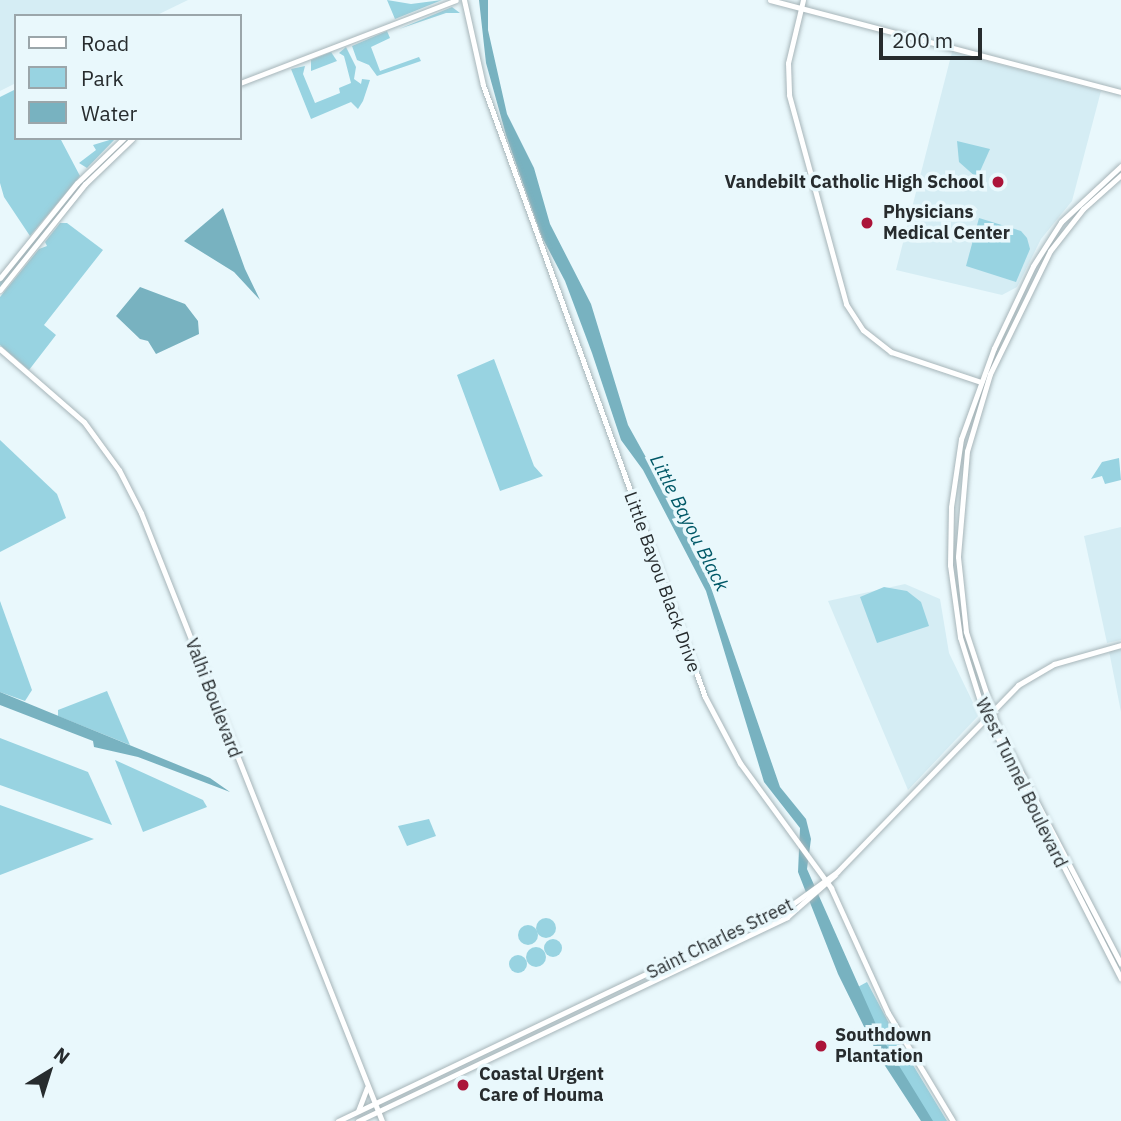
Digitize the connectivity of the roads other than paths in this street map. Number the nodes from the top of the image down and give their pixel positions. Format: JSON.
{"nodes":[{"id":1,"x":456,"y":0,"type":"edge"},
{"id":2,"x":464,"y":0,"type":"edge"},
{"id":3,"x":770,"y":0,"type":"edge"},
{"id":4,"x":803,"y":0,"type":"edge"},
{"id":5,"x":802,"y":8,"type":"junction"},
{"id":6,"x":242,"y":82,"type":"edge"},
{"id":7,"x":1121,"y":92,"type":"edge"},
{"id":8,"x":122,"y":140,"type":"edge"},
{"id":9,"x":130,"y":140,"type":"edge"},
{"id":10,"x":1121,"y":166,"type":"edge"},
{"id":11,"x":1121,"y":175,"type":"edge"},
{"id":12,"x":0,"y":278,"type":"edge"},
{"id":13,"x":0,"y":290,"type":"edge"},
{"id":14,"x":1008,"y":318,"type":"junction"},
{"id":15,"x":1009,"y":332,"type":"junction"},
{"id":16,"x":0,"y":349,"type":"edge"},
{"id":17,"x":987,"y":381,"type":"junction"},
{"id":18,"x":980,"y":382,"type":"junction"},
{"id":19,"x":1121,"y":645,"type":"edge"},
{"id":20,"x":991,"y":710,"type":"junction"},
{"id":21,"x":985,"y":716,"type":"junction"},
{"id":22,"x":828,"y":882,"type":"junction"},
{"id":23,"x":808,"y":898,"type":"junction"},
{"id":24,"x":1121,"y":964,"type":"edge"},
{"id":25,"x":1121,"y":979,"type":"edge"},
{"id":26,"x":368,"y":1088,"type":"junction"},
{"id":27,"x":374,"y":1104,"type":"junction"},
{"id":28,"x":357,"y":1112,"type":"junction"},
{"id":29,"x":378,"y":1112,"type":"junction"},
{"id":30,"x":338,"y":1121,"type":"edge"},
{"id":31,"x":358,"y":1121,"type":"edge"},
{"id":32,"x":382,"y":1121,"type":"edge"},
{"id":33,"x":953,"y":1121,"type":"edge"}],
"edges":[{"from":1,"to":6,"type":"street"},
{"from":2,"to":22,"type":"street","name":"Little Bayou Black Drive"},
{"from":3,"to":5,"type":"street"},
{"from":4,"to":5,"type":"street"},
{"from":5,"to":7,"type":"street"},
{"from":5,"to":18,"type":"street"},
{"from":8,"to":12,"type":"street"},
{"from":9,"to":13,"type":"street"},
{"from":10,"to":14,"type":"street","name":"West Tunnel Boulevard"},
{"from":11,"to":15,"type":"street","name":"West Tunnel Boulevard"},
{"from":14,"to":15,"type":"street"},
{"from":14,"to":18,"type":"street","name":"West Tunnel Boulevard"},
{"from":15,"to":17,"type":"street","name":"West Tunnel Boulevard"},
{"from":16,"to":26,"type":"street","name":"Valhi Boulevard"},
{"from":17,"to":18,"type":"street"},
{"from":17,"to":20,"type":"street","name":"West Tunnel Boulevard"},
{"from":18,"to":21,"type":"street","name":"West Tunnel Boulevard"},
{"from":19,"to":20,"type":"street","name":"Saint Charles Street"},
{"from":20,"to":21,"type":"street","name":"Saint Charles Street"},
{"from":20,"to":24,"type":"street","name":"West Tunnel Boulevard"},
{"from":21,"to":22,"type":"street","name":"Saint Charles Street"},
{"from":21,"to":25,"type":"street","name":"West Tunnel Boulevard"},
{"from":22,"to":23,"type":"street","name":"Saint Charles Street"},
{"from":22,"to":33,"type":"street","name":"Little Bayou Black Drive"},
{"from":23,"to":27,"type":"street","name":"Saint Charles Street"},
{"from":23,"to":29,"type":"street","name":"Saint Charles Street"},
{"from":26,"to":27,"type":"street","name":"Valhi Boulevard"},
{"from":26,"to":28,"type":"street"},
{"from":27,"to":28,"type":"street","name":"Saint Charles Street"},
{"from":27,"to":29,"type":"street","name":"Valhi Boulevard"},
{"from":28,"to":30,"type":"street","name":"Saint Charles Street"},
{"from":29,"to":31,"type":"street","name":"Saint Charles Street"},
{"from":29,"to":32,"type":"street","name":"Valhi Boulevard"}]}
